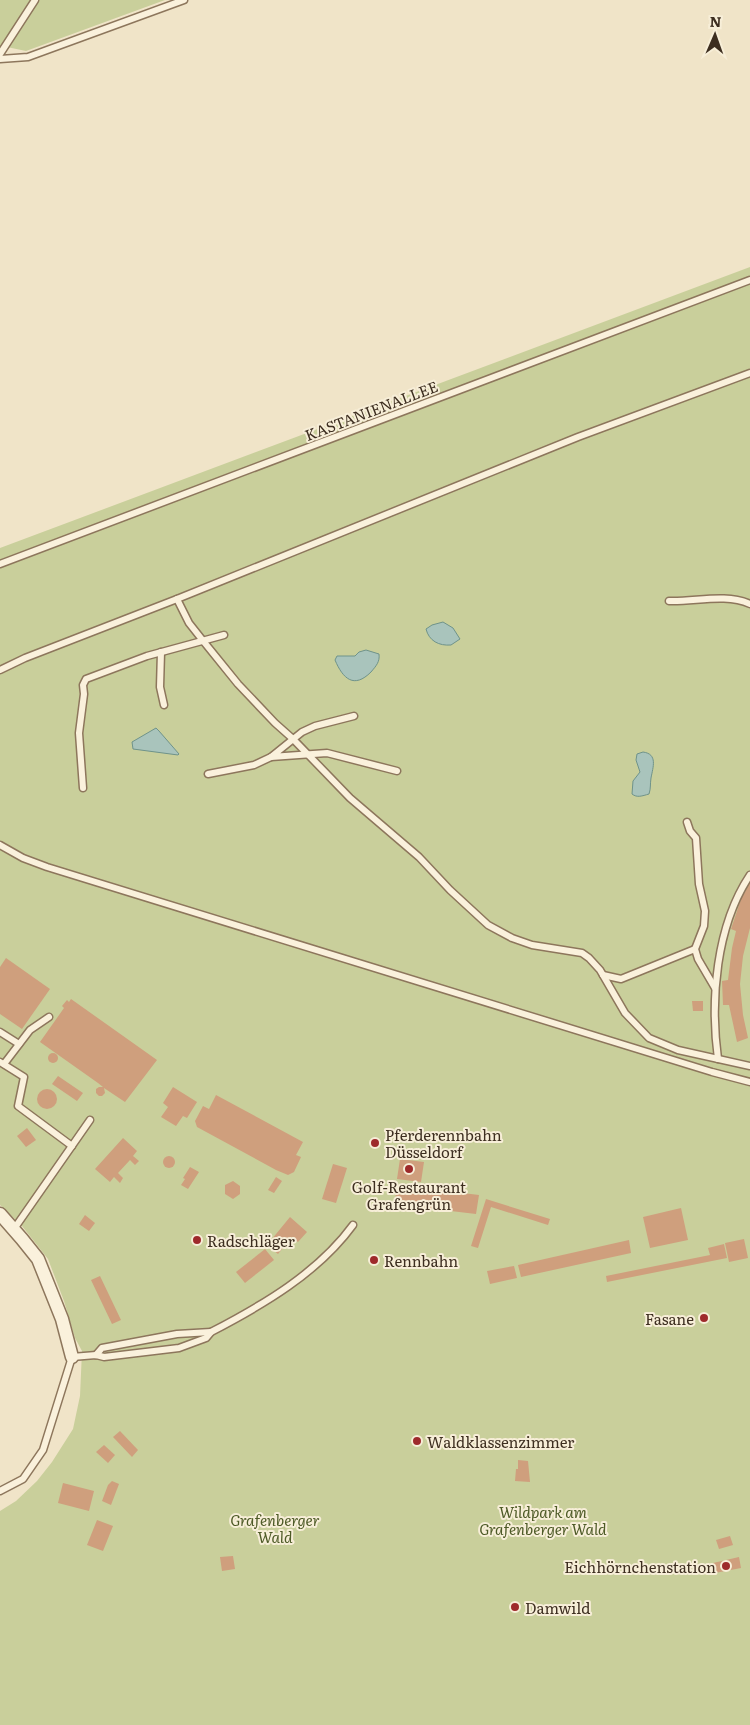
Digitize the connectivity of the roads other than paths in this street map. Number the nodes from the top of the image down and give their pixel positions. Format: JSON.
{"nodes":[{"id":1,"x":35,"y":0,"type":"edge"},
{"id":2,"x":184,"y":0,"type":"edge"},
{"id":3,"x":0,"y":54,"type":"edge"},
{"id":4,"x":0,"y":59,"type":"edge"},
{"id":5,"x":750,"y":280,"type":"edge"},
{"id":6,"x":750,"y":373,"type":"edge"},
{"id":7,"x":0,"y":564,"type":"edge"},
{"id":8,"x":177,"y":599,"type":"junction"},
{"id":9,"x":669,"y":601,"type":"dead end"},
{"id":10,"x":750,"y":604,"type":"edge"},
{"id":11,"x":224,"y":635,"type":"dead end"},
{"id":12,"x":204,"y":642,"type":"junction"},
{"id":13,"x":161,"y":652,"type":"junction"},
{"id":14,"x":0,"y":670,"type":"edge"},
{"id":15,"x":164,"y":706,"type":"dead end"},
{"id":16,"x":354,"y":716,"type":"dead end"},
{"id":17,"x":293,"y":740,"type":"junction"},
{"id":18,"x":306,"y":755,"type":"junction"},
{"id":19,"x":270,"y":757,"type":"junction"},
{"id":20,"x":396,"y":771,"type":"dead end"},
{"id":21,"x":208,"y":774,"type":"dead end"},
{"id":22,"x":83,"y":788,"type":"dead end"},
{"id":23,"x":687,"y":822,"type":"dead end"},
{"id":24,"x":0,"y":845,"type":"edge"},
{"id":25,"x":750,"y":875,"type":"edge"},
{"id":26,"x":696,"y":949,"type":"junction"},
{"id":27,"x":603,"y":975,"type":"junction"},
{"id":28,"x":715,"y":988,"type":"junction"},
{"id":29,"x":49,"y":1017,"type":"dead end"},
{"id":30,"x":0,"y":1032,"type":"edge"},
{"id":31,"x":19,"y":1044,"type":"junction"},
{"id":32,"x":718,"y":1059,"type":"junction"},
{"id":33,"x":2,"y":1063,"type":"edge"},
{"id":34,"x":750,"y":1066,"type":"edge"},
{"id":35,"x":750,"y":1082,"type":"edge"},
{"id":36,"x":90,"y":1120,"type":"dead end"},
{"id":37,"x":72,"y":1146,"type":"junction"},
{"id":38,"x":0,"y":1214,"type":"edge"},
{"id":39,"x":353,"y":1225,"type":"dead end"},
{"id":40,"x":14,"y":1229,"type":"junction"},
{"id":41,"x":211,"y":1332,"type":"junction"},
{"id":42,"x":96,"y":1356,"type":"junction"},
{"id":43,"x":72,"y":1358,"type":"junction"},
{"id":44,"x":0,"y":1491,"type":"edge"}],
"edges":[{"from":1,"to":3,"type":"lane"},
{"from":2,"to":4,"type":"lane"},
{"from":5,"to":7,"type":"lane","name":"KASTANIENALLEE"},
{"from":6,"to":8,"type":"lane"},
{"from":8,"to":12,"type":"lane"},
{"from":8,"to":14,"type":"lane"},
{"from":9,"to":10,"type":"lane"},
{"from":11,"to":12,"type":"lane"},
{"from":12,"to":13,"type":"lane"},
{"from":12,"to":17,"type":"lane"},
{"from":13,"to":15,"type":"lane"},
{"from":13,"to":22,"type":"lane"},
{"from":16,"to":17,"type":"lane"},
{"from":17,"to":18,"type":"lane"},
{"from":17,"to":19,"type":"lane"},
{"from":18,"to":19,"type":"lane"},
{"from":18,"to":20,"type":"lane"},
{"from":18,"to":27,"type":"lane"},
{"from":19,"to":21,"type":"lane"},
{"from":23,"to":26,"type":"lane"},
{"from":24,"to":35,"type":"lane"},
{"from":25,"to":28,"type":"lane"},
{"from":26,"to":27,"type":"lane"},
{"from":26,"to":28,"type":"lane"},
{"from":27,"to":32,"type":"lane"},
{"from":28,"to":32,"type":"lane"},
{"from":29,"to":31,"type":"lane"},
{"from":30,"to":31,"type":"lane"},
{"from":31,"to":33,"type":"lane"},
{"from":32,"to":34,"type":"lane"},
{"from":33,"to":37,"type":"lane"},
{"from":36,"to":37,"type":"lane"},
{"from":37,"to":40,"type":"lane"},
{"from":38,"to":40,"type":"street"},
{"from":39,"to":41,"type":"lane"},
{"from":40,"to":43,"type":"street"},
{"from":41,"to":42,"type":"lane"},
{"from":41,"to":42,"type":"lane"},
{"from":42,"to":43,"type":"lane"},
{"from":43,"to":44,"type":"lane"}]}
